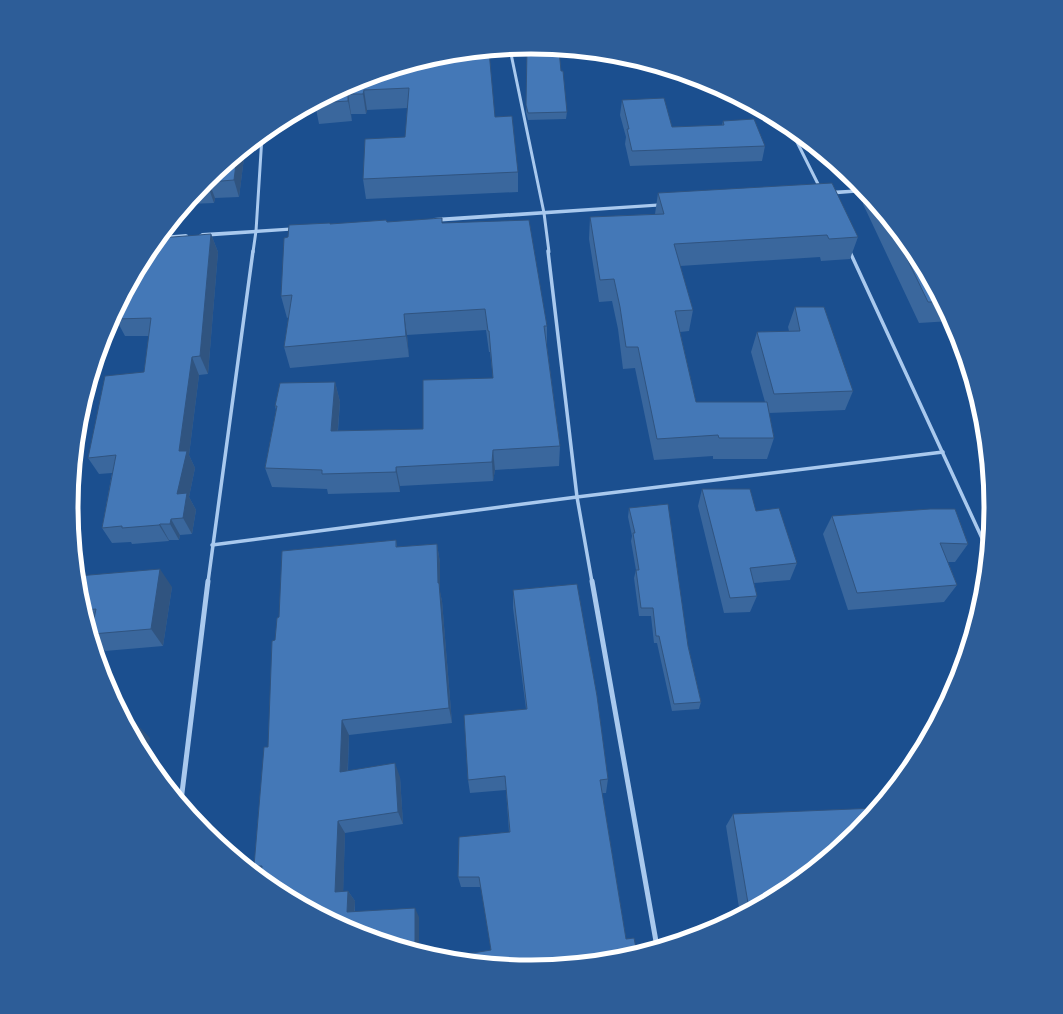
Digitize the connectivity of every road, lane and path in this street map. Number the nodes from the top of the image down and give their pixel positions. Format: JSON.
{"nodes":[{"id":1,"x":511,"y":55,"type":"edge"},
{"id":2,"x":796,"y":140,"type":"edge"},
{"id":3,"x":262,"y":144,"type":"edge"},
{"id":4,"x":856,"y":191,"type":"edge"},
{"id":5,"x":823,"y":193,"type":"junction"},
{"id":6,"x":816,"y":194,"type":"edge"},
{"id":7,"x":827,"y":200,"type":"edge"},
{"id":8,"x":668,"y":204,"type":"edge"},
{"id":9,"x":544,"y":213,"type":"junction"},
{"id":10,"x":427,"y":221,"type":"edge"},
{"id":11,"x":303,"y":228,"type":"edge"},
{"id":12,"x":256,"y":231,"type":"junction"},
{"id":13,"x":167,"y":237,"type":"edge"},
{"id":14,"x":850,"y":251,"type":"edge"},
{"id":15,"x":943,"y":452,"type":"junction"},
{"id":16,"x":577,"y":497,"type":"junction"},
{"id":17,"x":984,"y":541,"type":"edge"},
{"id":18,"x":212,"y":545,"type":"junction"},
{"id":19,"x":182,"y":795,"type":"edge"},
{"id":20,"x":656,"y":943,"type":"edge"}],
"edges":[{"from":1,"to":9,"type":"street"},
{"from":2,"to":5,"type":"street"},
{"from":3,"to":12,"type":"street"},
{"from":4,"to":5,"type":"street"},
{"from":5,"to":6,"type":"street"},
{"from":5,"to":7,"type":"street"},
{"from":8,"to":9,"type":"street"},
{"from":9,"to":10,"type":"street"},
{"from":9,"to":16,"type":"street"},
{"from":11,"to":12,"type":"street"},
{"from":12,"to":13,"type":"street"},
{"from":12,"to":18,"type":"street"},
{"from":14,"to":15,"type":"street"},
{"from":15,"to":16,"type":"street"},
{"from":15,"to":17,"type":"street"},
{"from":16,"to":18,"type":"street"},
{"from":16,"to":20,"type":"street"},
{"from":18,"to":19,"type":"street"}]}
